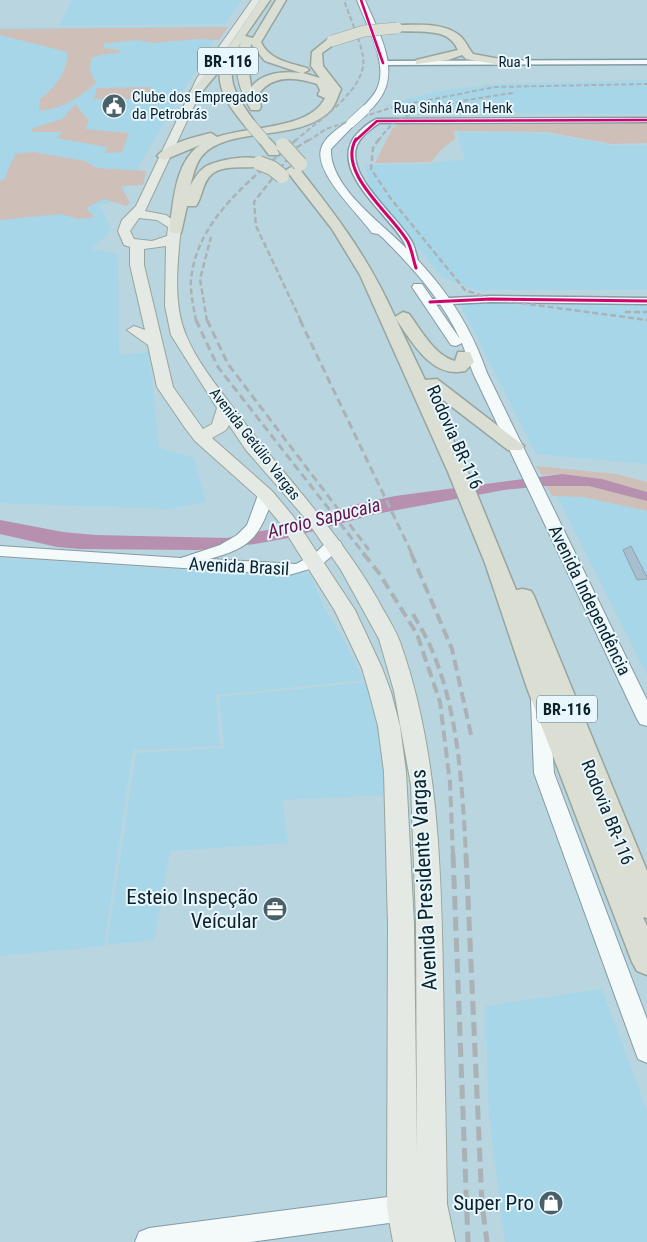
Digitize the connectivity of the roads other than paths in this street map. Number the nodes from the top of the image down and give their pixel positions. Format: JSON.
{"nodes":[{"id":1,"x":264,"y":0,"type":"edge"},
{"id":2,"x":281,"y":0,"type":"edge"},
{"id":3,"x":360,"y":0,"type":"edge"},
{"id":4,"x":232,"y":48,"type":"junction"},
{"id":5,"x":464,"y":51,"type":"junction"},
{"id":6,"x":420,"y":62,"type":"junction"},
{"id":7,"x":500,"y":62,"type":"junction"},
{"id":8,"x":647,"y":62,"type":"edge"},
{"id":9,"x":383,"y":63,"type":"junction"},
{"id":10,"x":325,"y":76,"type":"junction"},
{"id":11,"x":196,"y":92,"type":"junction"},
{"id":12,"x":257,"y":117,"type":"junction"},
{"id":13,"x":647,"y":120,"type":"edge"},
{"id":14,"x":164,"y":156,"type":"junction"},
{"id":15,"x":292,"y":170,"type":"junction"},
{"id":16,"x":136,"y":214,"type":"junction"},
{"id":17,"x":176,"y":233,"type":"junction"},
{"id":18,"x":137,"y":245,"type":"junction"},
{"id":19,"x":410,"y":269,"type":"junction"},
{"id":20,"x":647,"y":300,"type":"edge"},
{"id":21,"x":445,"y":301,"type":"junction"},
{"id":22,"x":430,"y":302,"type":"junction"},
{"id":23,"x":403,"y":317,"type":"junction"},
{"id":24,"x":134,"y":330,"type":"dead end"},
{"id":25,"x":156,"y":344,"type":"junction"},
{"id":26,"x":464,"y":356,"type":"junction"},
{"id":27,"x":480,"y":373,"type":"junction"},
{"id":28,"x":431,"y":383,"type":"junction"},
{"id":29,"x":226,"y":408,"type":"junction"},
{"id":30,"x":201,"y":437,"type":"junction"},
{"id":31,"x":515,"y":446,"type":"junction"},
{"id":32,"x":464,"y":471,"type":"junction"},
{"id":33,"x":266,"y":495,"type":"junction"},
{"id":34,"x":482,"y":512,"type":"junction"},
{"id":35,"x":311,"y":514,"type":"joint"},
{"id":36,"x":287,"y":520,"type":"joint"},
{"id":37,"x":333,"y":543,"type":"junction"},
{"id":38,"x":0,"y":551,"type":"edge"},
{"id":39,"x":310,"y":556,"type":"junction"},
{"id":40,"x":165,"y":562,"type":"junction"},
{"id":41,"x":398,"y":665,"type":"junction"},
{"id":42,"x":372,"y":668,"type":"junction"},
{"id":43,"x":539,"y":688,"type":"junction"},
{"id":44,"x":647,"y":719,"type":"edge"},
{"id":45,"x":647,"y":906,"type":"edge"},
{"id":46,"x":400,"y":909,"type":"junction"},
{"id":47,"x":428,"y":910,"type":"junction"},
{"id":48,"x":647,"y":962,"type":"edge"},
{"id":49,"x":647,"y":1051,"type":"edge"},
{"id":50,"x":432,"y":1204,"type":"junction"},
{"id":51,"x":402,"y":1208,"type":"junction"},
{"id":52,"x":148,"y":1242,"type":"edge"},
{"id":53,"x":409,"y":1242,"type":"edge"},
{"id":54,"x":439,"y":1242,"type":"edge"}],
"edges":[{"from":1,"to":4,"type":"highway","name":"Rodovia BR-116","number":"BR-116"},
{"from":1,"to":11,"type":"main road","name":"Avenida Getúlio Vargas"},
{"from":1,"to":12,"type":"highway","name":"Rodovia BR-116","number":"BR-116"},
{"from":2,"to":10,"type":"highway","number":"BR-116"},
{"from":3,"to":9,"type":"main road"},
{"from":4,"to":11,"type":"highway","number":"BR-116"},
{"from":4,"to":12,"type":"highway","name":"Rodovia BR-116","number":"BR-116"},
{"from":5,"to":6,"type":"highway"},
{"from":5,"to":7,"type":"highway"},
{"from":5,"to":10,"type":"highway","bridge":true},
{"from":6,"to":7,"type":"street","name":"Rua 1"},
{"from":6,"to":9,"type":"street","name":"Rua 1"},
{"from":7,"to":8,"type":"street","name":"Rua 1"},
{"from":9,"to":19,"type":"main road","bridge":true},
{"from":10,"to":17,"type":"highway"},
{"from":11,"to":14,"type":"main road","name":"Avenida Getúlio Vargas"},
{"from":12,"to":14,"type":"highway","number":"BR-116"},
{"from":12,"to":15,"type":"highway","name":"Rodovia BR-116","number":"BR-116","bridge":true},
{"from":13,"to":19,"type":"street","name":"Rua Sinhá Ana Henk"},
{"from":14,"to":16,"type":"main road","name":"Avenida Getúlio Vargas"},
{"from":15,"to":17,"type":"highway","bridge":true},
{"from":15,"to":23,"type":"highway","name":"Rodovia BR-116","number":"BR-116"},
{"from":15,"to":32,"type":"highway","name":"Rodovia BR-116","number":"BR-116"},
{"from":16,"to":17,"type":"main road"},
{"from":16,"to":18,"type":"main road","name":"Avenida Getúlio Vargas"},
{"from":17,"to":18,"type":"main road"},
{"from":17,"to":29,"type":"main road","name":"Avenida Getúlio Vargas"},
{"from":18,"to":25,"type":"main road","name":"Avenida Getúlio Vargas"},
{"from":19,"to":21,"type":"main road"},
{"from":19,"to":22,"type":"main road"},
{"from":20,"to":21,"type":"street"},
{"from":21,"to":22,"type":"street"},
{"from":21,"to":27,"type":"main road"},
{"from":22,"to":26,"type":"main road"},
{"from":23,"to":26,"type":"highway"},
{"from":23,"to":28,"type":"highway","name":"Rodovia BR-116","number":"BR-116"},
{"from":24,"to":25,"type":"main road"},
{"from":25,"to":30,"type":"main road","name":"Avenida Getúlio Vargas"},
{"from":26,"to":27,"type":"main road"},
{"from":27,"to":31,"type":"main road","name":"Avenida Independência"},
{"from":28,"to":31,"type":"highway"},
{"from":28,"to":32,"type":"highway","name":"Rodovia BR-116","number":"BR-116"},
{"from":29,"to":30,"type":"main road"},
{"from":29,"to":35,"type":"main road","name":"Avenida Getúlio Vargas"},
{"from":30,"to":33,"type":"main road","name":"Avenida Getúlio Vargas"},
{"from":31,"to":44,"type":"main road","name":"Avenida Independência"},
{"from":32,"to":34,"type":"highway","name":"Rodovia BR-116","number":"BR-116"},
{"from":33,"to":36,"type":"main road","name":"Avenida Getúlio Vargas"},
{"from":33,"to":40,"type":"main road","name":"Avenida Brasil"},
{"from":34,"to":43,"type":"highway","name":"Rodovia BR-116","number":"BR-116"},
{"from":34,"to":45,"type":"highway","name":"Rodovia BR-116","number":"BR-116"},
{"from":35,"to":37,"type":"main road","name":"Avenida Presidente Vargas"},
{"from":36,"to":39,"type":"main road","name":"Avenida Presidente Vargas"},
{"from":37,"to":39,"type":"main road","name":"Avenida Brasil"},
{"from":37,"to":41,"type":"main road","name":"Avenida Presidente Vargas"},
{"from":38,"to":40,"type":"main road","name":"Avenida Brasil"},
{"from":39,"to":40,"type":"main road","name":"Avenida Brasil"},
{"from":39,"to":42,"type":"main road","name":"Avenida Presidente Vargas"},
{"from":41,"to":42,"type":"main road"},
{"from":41,"to":47,"type":"main road","name":"Avenida Presidente Vargas"},
{"from":42,"to":46,"type":"main road","name":"Avenida Presidente Vargas"},
{"from":43,"to":48,"type":"highway","name":"Rodovia BR-116","number":"BR-116"},
{"from":43,"to":49,"type":"main road","name":"Rodovia BR-116"},
{"from":46,"to":47,"type":"main road"},
{"from":46,"to":51,"type":"main road","name":"Avenida Presidente Vargas"},
{"from":47,"to":50,"type":"main road","name":"Avenida Presidente Vargas"},
{"from":50,"to":51,"type":"main road"},
{"from":50,"to":54,"type":"main road","name":"Avenida Presidente Vargas"},
{"from":51,"to":52,"type":"main road"},
{"from":51,"to":53,"type":"main road","name":"Avenida Presidente Vargas"}]}
